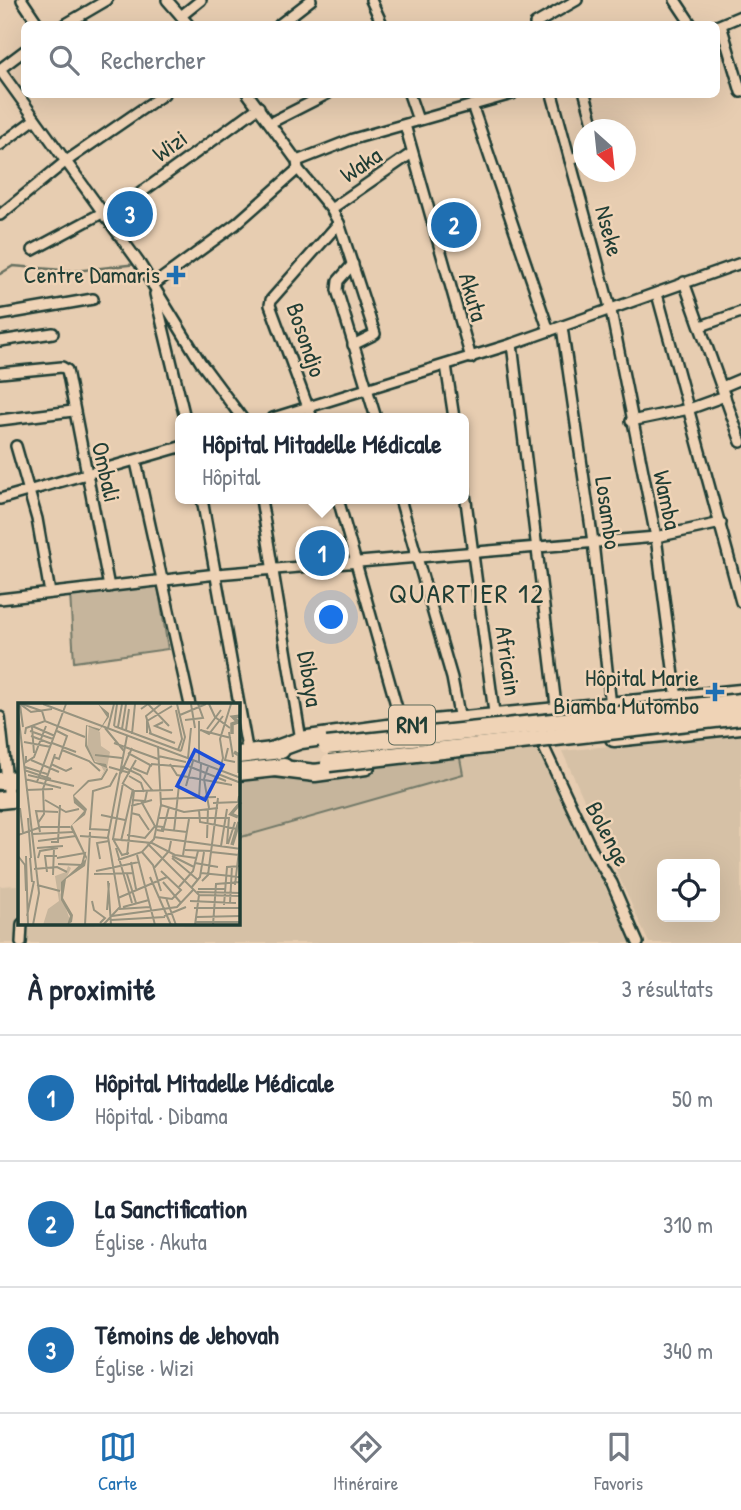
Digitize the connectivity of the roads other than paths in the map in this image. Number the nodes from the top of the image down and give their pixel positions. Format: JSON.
{"nodes":[{"id":1,"x":22,"y":0,"type":"edge"},
{"id":2,"x":107,"y":0,"type":"edge"},
{"id":3,"x":167,"y":0,"type":"edge"},
{"id":4,"x":201,"y":0,"type":"edge"},
{"id":5,"x":311,"y":0,"type":"edge"},
{"id":6,"x":371,"y":0,"type":"edge"},
{"id":7,"x":577,"y":0,"type":"edge"},
{"id":8,"x":675,"y":0,"type":"edge"},
{"id":9,"x":741,"y":16,"type":"edge"},
{"id":10,"x":185,"y":20,"type":"edge"},
{"id":11,"x":36,"y":21,"type":"edge"},
{"id":12,"x":71,"y":21,"type":"edge"},
{"id":13,"x":283,"y":21,"type":"edge"},
{"id":14,"x":381,"y":21,"type":"edge"},
{"id":15,"x":540,"y":21,"type":"edge"},
{"id":16,"x":689,"y":21,"type":"edge"},
{"id":17,"x":720,"y":25,"type":"edge"},
{"id":18,"x":720,"y":28,"type":"edge"},
{"id":19,"x":21,"y":53,"type":"edge"},
{"id":20,"x":0,"y":69,"type":"edge"},
{"id":21,"x":741,"y":92,"type":"edge"},
{"id":22,"x":158,"y":98,"type":"edge"},
{"id":23,"x":251,"y":98,"type":"edge"},
{"id":24,"x":319,"y":98,"type":"edge"},
{"id":25,"x":410,"y":98,"type":"edge"},
{"id":26,"x":496,"y":98,"type":"edge"},
{"id":27,"x":553,"y":98,"type":"edge"},
{"id":28,"x":586,"y":98,"type":"edge"},
{"id":29,"x":472,"y":105,"type":"junction"},
{"id":30,"x":259,"y":107,"type":"junction"},
{"id":31,"x":35,"y":119,"type":"junction"},
{"id":32,"x":592,"y":119,"type":"edge"},
{"id":33,"x":418,"y":120,"type":"junction"},
{"id":34,"x":270,"y":124,"type":"junction"},
{"id":35,"x":405,"y":125,"type":"junction"},
{"id":36,"x":0,"y":145,"type":"edge"},
{"id":37,"x":412,"y":153,"type":"junction"},
{"id":38,"x":573,"y":158,"type":"edge"},
{"id":39,"x":570,"y":160,"type":"junction"},
{"id":40,"x":65,"y":162,"type":"junction"},
{"id":41,"x":297,"y":165,"type":"junction"},
{"id":42,"x":331,"y":209,"type":"junction"},
{"id":43,"x":0,"y":215,"type":"edge"},
{"id":44,"x":104,"y":216,"type":"junction"},
{"id":45,"x":339,"y":223,"type":"junction"},
{"id":46,"x":33,"y":250,"type":"dead end"},
{"id":47,"x":741,"y":263,"type":"edge"},
{"id":48,"x":353,"y":264,"type":"junction"},
{"id":49,"x":684,"y":282,"type":"junction"},
{"id":50,"x":153,"y":285,"type":"junction"},
{"id":51,"x":657,"y":295,"type":"junction"},
{"id":52,"x":93,"y":299,"type":"dead end"},
{"id":53,"x":611,"y":311,"type":"junction"},
{"id":54,"x":741,"y":312,"type":"edge"},
{"id":55,"x":0,"y":316,"type":"edge"},
{"id":56,"x":701,"y":326,"type":"junction"},
{"id":57,"x":562,"y":327,"type":"junction"},
{"id":58,"x":549,"y":331,"type":"junction"},
{"id":59,"x":53,"y":333,"type":"dead end"},
{"id":60,"x":0,"y":341,"type":"edge"},
{"id":61,"x":512,"y":344,"type":"junction"},
{"id":62,"x":354,"y":345,"type":"junction"},
{"id":63,"x":471,"y":358,"type":"junction"},
{"id":64,"x":446,"y":365,"type":"junction"},
{"id":65,"x":0,"y":373,"type":"edge"},
{"id":66,"x":741,"y":379,"type":"edge"},
{"id":67,"x":367,"y":388,"type":"junction"},
{"id":68,"x":724,"y":391,"type":"junction"},
{"id":69,"x":689,"y":409,"type":"junction"},
{"id":70,"x":73,"y":411,"type":"junction"},
{"id":71,"x":184,"y":413,"type":"edge"},
{"id":72,"x":238,"y":413,"type":"edge"},
{"id":73,"x":310,"y":413,"type":"edge"},
{"id":74,"x":374,"y":413,"type":"edge"},
{"id":75,"x":453,"y":413,"type":"edge"},
{"id":76,"x":0,"y":421,"type":"edge"},
{"id":77,"x":631,"y":421,"type":"junction"},
{"id":78,"x":739,"y":431,"type":"edge"},
{"id":79,"x":741,"y":442,"type":"edge"},
{"id":80,"x":16,"y":446,"type":"dead end"},
{"id":81,"x":175,"y":449,"type":"edge"},
{"id":82,"x":136,"y":463,"type":"junction"},
{"id":83,"x":88,"y":474,"type":"junction"},
{"id":84,"x":29,"y":490,"type":"junction"},
{"id":85,"x":0,"y":499,"type":"edge"},
{"id":86,"x":203,"y":504,"type":"edge"},
{"id":87,"x":262,"y":504,"type":"edge"},
{"id":88,"x":340,"y":504,"type":"edge"},
{"id":89,"x":401,"y":504,"type":"edge"},
{"id":90,"x":466,"y":504,"type":"edge"},
{"id":91,"x":721,"y":523,"type":"junction"},
{"id":92,"x":656,"y":537,"type":"junction"},
{"id":93,"x":593,"y":542,"type":"junction"},
{"id":94,"x":535,"y":547,"type":"junction"},
{"id":95,"x":473,"y":552,"type":"junction"},
{"id":96,"x":417,"y":558,"type":"junction"},
{"id":97,"x":358,"y":564,"type":"junction"},
{"id":98,"x":274,"y":572,"type":"junction"},
{"id":99,"x":217,"y":575,"type":"junction"},
{"id":100,"x":163,"y":581,"type":"junction"},
{"id":101,"x":109,"y":587,"type":"junction"},
{"id":102,"x":50,"y":593,"type":"junction"},
{"id":103,"x":0,"y":599,"type":"edge"},
{"id":104,"x":741,"y":602,"type":"edge"},
{"id":105,"x":741,"y":693,"type":"edge"},
{"id":106,"x":677,"y":699,"type":"junction"},
{"id":107,"x":741,"y":702,"type":"edge"},
{"id":108,"x":190,"y":703,"type":"edge"},
{"id":109,"x":236,"y":703,"type":"edge"},
{"id":110,"x":611,"y":706,"type":"junction"},
{"id":111,"x":556,"y":711,"type":"junction"},
{"id":112,"x":530,"y":714,"type":"junction"},
{"id":113,"x":741,"y":716,"type":"edge"},
{"id":114,"x":0,"y":717,"type":"edge"},
{"id":115,"x":495,"y":717,"type":"junction"},
{"id":116,"x":460,"y":720,"type":"junction"},
{"id":117,"x":741,"y":725,"type":"edge"},
{"id":118,"x":402,"y":726,"type":"junction"},
{"id":119,"x":240,"y":733,"type":"edge"},
{"id":120,"x":301,"y":740,"type":"junction"},
{"id":121,"x":561,"y":743,"type":"junction"},
{"id":122,"x":542,"y":745,"type":"junction"},
{"id":123,"x":496,"y":750,"type":"junction"},
{"id":124,"x":271,"y":751,"type":"junction"},
{"id":125,"x":243,"y":754,"type":"edge"},
{"id":126,"x":328,"y":754,"type":"junction"},
{"id":127,"x":275,"y":768,"type":"junction"},
{"id":128,"x":240,"y":772,"type":"edge"},
{"id":129,"x":9,"y":780,"type":"edge"},
{"id":130,"x":9,"y":799,"type":"edge"},
{"id":131,"x":638,"y":943,"type":"edge"}],
"edges":[{"from":1,"to":11,"type":"street"},
{"from":2,"to":12,"type":"street"},
{"from":3,"to":10,"type":"street"},
{"from":4,"to":10,"type":"street"},
{"from":5,"to":13,"type":"street"},
{"from":6,"to":14,"type":"street"},
{"from":7,"to":15,"type":"street"},
{"from":8,"to":16,"type":"street"},
{"from":9,"to":17,"type":"street"},
{"from":18,"to":21,"type":"street"},
{"from":19,"to":20,"type":"street"},
{"from":20,"to":31,"type":"street"},
{"from":22,"to":40,"type":"street"},
{"from":23,"to":30,"type":"street"},
{"from":24,"to":34,"type":"street"},
{"from":25,"to":33,"type":"street"},
{"from":26,"to":29,"type":"street"},
{"from":27,"to":39,"type":"street","name":"Nseke"},
{"from":28,"to":32,"type":"street"},
{"from":29,"to":33,"type":"street"},
{"from":29,"to":58,"type":"street"},
{"from":30,"to":34,"type":"street"},
{"from":30,"to":44,"type":"street","name":"Wizi"},
{"from":31,"to":36,"type":"street"},
{"from":31,"to":40,"type":"street"},
{"from":33,"to":35,"type":"street"},
{"from":34,"to":41,"type":"street"},
{"from":35,"to":37,"type":"street","name":"Akuta"},
{"from":35,"to":41,"type":"street"},
{"from":37,"to":42,"type":"street","name":"Waka"},
{"from":37,"to":63,"type":"street","name":"Akuta"},
{"from":38,"to":39,"type":"street"},
{"from":39,"to":53,"type":"street","name":"Nseke"},
{"from":40,"to":43,"type":"street"},
{"from":40,"to":44,"type":"street"},
{"from":41,"to":42,"type":"street"},
{"from":41,"to":50,"type":"street"},
{"from":42,"to":45,"type":"street"},
{"from":44,"to":46,"type":"street","name":"Wizi"},
{"from":44,"to":50,"type":"street"},
{"from":45,"to":48,"type":"street"},
{"from":45,"to":73,"type":"street","name":"Bosondjo"},
{"from":47,"to":49,"type":"street"},
{"from":48,"to":62,"type":"street"},
{"from":48,"to":62,"type":"street"},
{"from":49,"to":51,"type":"street"},
{"from":49,"to":56,"type":"street"},
{"from":50,"to":71,"type":"street"},
{"from":50,"to":72,"type":"street"},
{"from":51,"to":53,"type":"street"},
{"from":51,"to":69,"type":"street","name":"Wamba"},
{"from":52,"to":55,"type":"street"},
{"from":53,"to":57,"type":"street"},
{"from":53,"to":77,"type":"street","name":"Wamba"},
{"from":54,"to":56,"type":"street"},
{"from":56,"to":68,"type":"street"},
{"from":57,"to":58,"type":"street"},
{"from":57,"to":93,"type":"street","name":"Losambo"},
{"from":58,"to":61,"type":"street"},
{"from":59,"to":60,"type":"street"},
{"from":61,"to":63,"type":"street"},
{"from":61,"to":94,"type":"street"},
{"from":62,"to":67,"type":"street"},
{"from":63,"to":64,"type":"street"},
{"from":64,"to":67,"type":"street"},
{"from":64,"to":75,"type":"street"},
{"from":65,"to":70,"type":"street","name":"Ombali"},
{"from":66,"to":68,"type":"street"},
{"from":67,"to":73,"type":"street"},
{"from":67,"to":74,"type":"street"},
{"from":68,"to":69,"type":"street"},
{"from":68,"to":78,"type":"street"},
{"from":69,"to":77,"type":"street"},
{"from":69,"to":91,"type":"street","name":"Wamba"},
{"from":70,"to":76,"type":"street"},
{"from":70,"to":83,"type":"street","name":"Ombali"},
{"from":77,"to":92,"type":"street","name":"Wamba"},
{"from":78,"to":79,"type":"street"},
{"from":80,"to":84,"type":"street"},
{"from":81,"to":82,"type":"street"},
{"from":82,"to":83,"type":"street"},
{"from":82,"to":100,"type":"street"},
{"from":83,"to":84,"type":"street"},
{"from":83,"to":101,"type":"street","name":"Ombali"},
{"from":84,"to":85,"type":"street"},
{"from":84,"to":102,"type":"street"},
{"from":86,"to":99,"type":"street"},
{"from":87,"to":98,"type":"street","name":"Dibaya"},
{"from":88,"to":97,"type":"street"},
{"from":89,"to":96,"type":"street"},
{"from":90,"to":95,"type":"street","name":"Africain"},
{"from":91,"to":92,"type":"street"},
{"from":91,"to":104,"type":"street","name":"Wamba"},
{"from":92,"to":93,"type":"street"},
{"from":92,"to":106,"type":"street","name":"Wamba"},
{"from":93,"to":94,"type":"street"},
{"from":93,"to":110,"type":"street","name":"Losambo"},
{"from":94,"to":95,"type":"street"},
{"from":94,"to":111,"type":"street"},
{"from":95,"to":96,"type":"street"},
{"from":95,"to":115,"type":"street","name":"Africain"},
{"from":96,"to":97,"type":"street"},
{"from":96,"to":116,"type":"street"},
{"from":97,"to":98,"type":"street"},
{"from":97,"to":118,"type":"street"},
{"from":98,"to":99,"type":"street"},
{"from":98,"to":120,"type":"street","name":"Dibaya"},
{"from":99,"to":100,"type":"street"},
{"from":99,"to":109,"type":"street"},
{"from":100,"to":101,"type":"street"},
{"from":100,"to":108,"type":"street"},
{"from":101,"to":102,"type":"street"},
{"from":102,"to":103,"type":"street"},
{"from":105,"to":106,"type":"highway","number":"RN1"},
{"from":106,"to":110,"type":"highway","number":"RN1"},
{"from":107,"to":126,"type":"highway","bridge":true},
{"from":110,"to":111,"type":"highway","number":"RN1"},
{"from":111,"to":112,"type":"highway","number":"RN1"},
{"from":111,"to":121,"type":"street"},
{"from":112,"to":115,"type":"highway","number":"RN1"},
{"from":112,"to":122,"type":"street","name":"Bolenge"},
{"from":113,"to":126,"type":"highway","bridge":true},
{"from":114,"to":129,"type":"street"},
{"from":115,"to":116,"type":"highway","number":"RN1"},
{"from":115,"to":123,"type":"street","name":"Africain"},
{"from":116,"to":118,"type":"highway","number":"RN1"},
{"from":117,"to":121,"type":"highway","number":"RN1"},
{"from":118,"to":120,"type":"highway","number":"RN1"},
{"from":119,"to":125,"type":"street"},
{"from":120,"to":124,"type":"highway","number":"RN1"},
{"from":121,"to":122,"type":"highway","number":"RN1"},
{"from":122,"to":123,"type":"highway","number":"RN1"},
{"from":122,"to":131,"type":"street","name":"Bolenge"},
{"from":123,"to":127,"type":"highway","number":"RN1"},
{"from":124,"to":125,"type":"highway","number":"RN1"},
{"from":124,"to":126,"type":"highway"},
{"from":126,"to":127,"type":"highway"},
{"from":127,"to":128,"type":"highway","number":"RN1"},
{"from":129,"to":130,"type":"street"}]}
